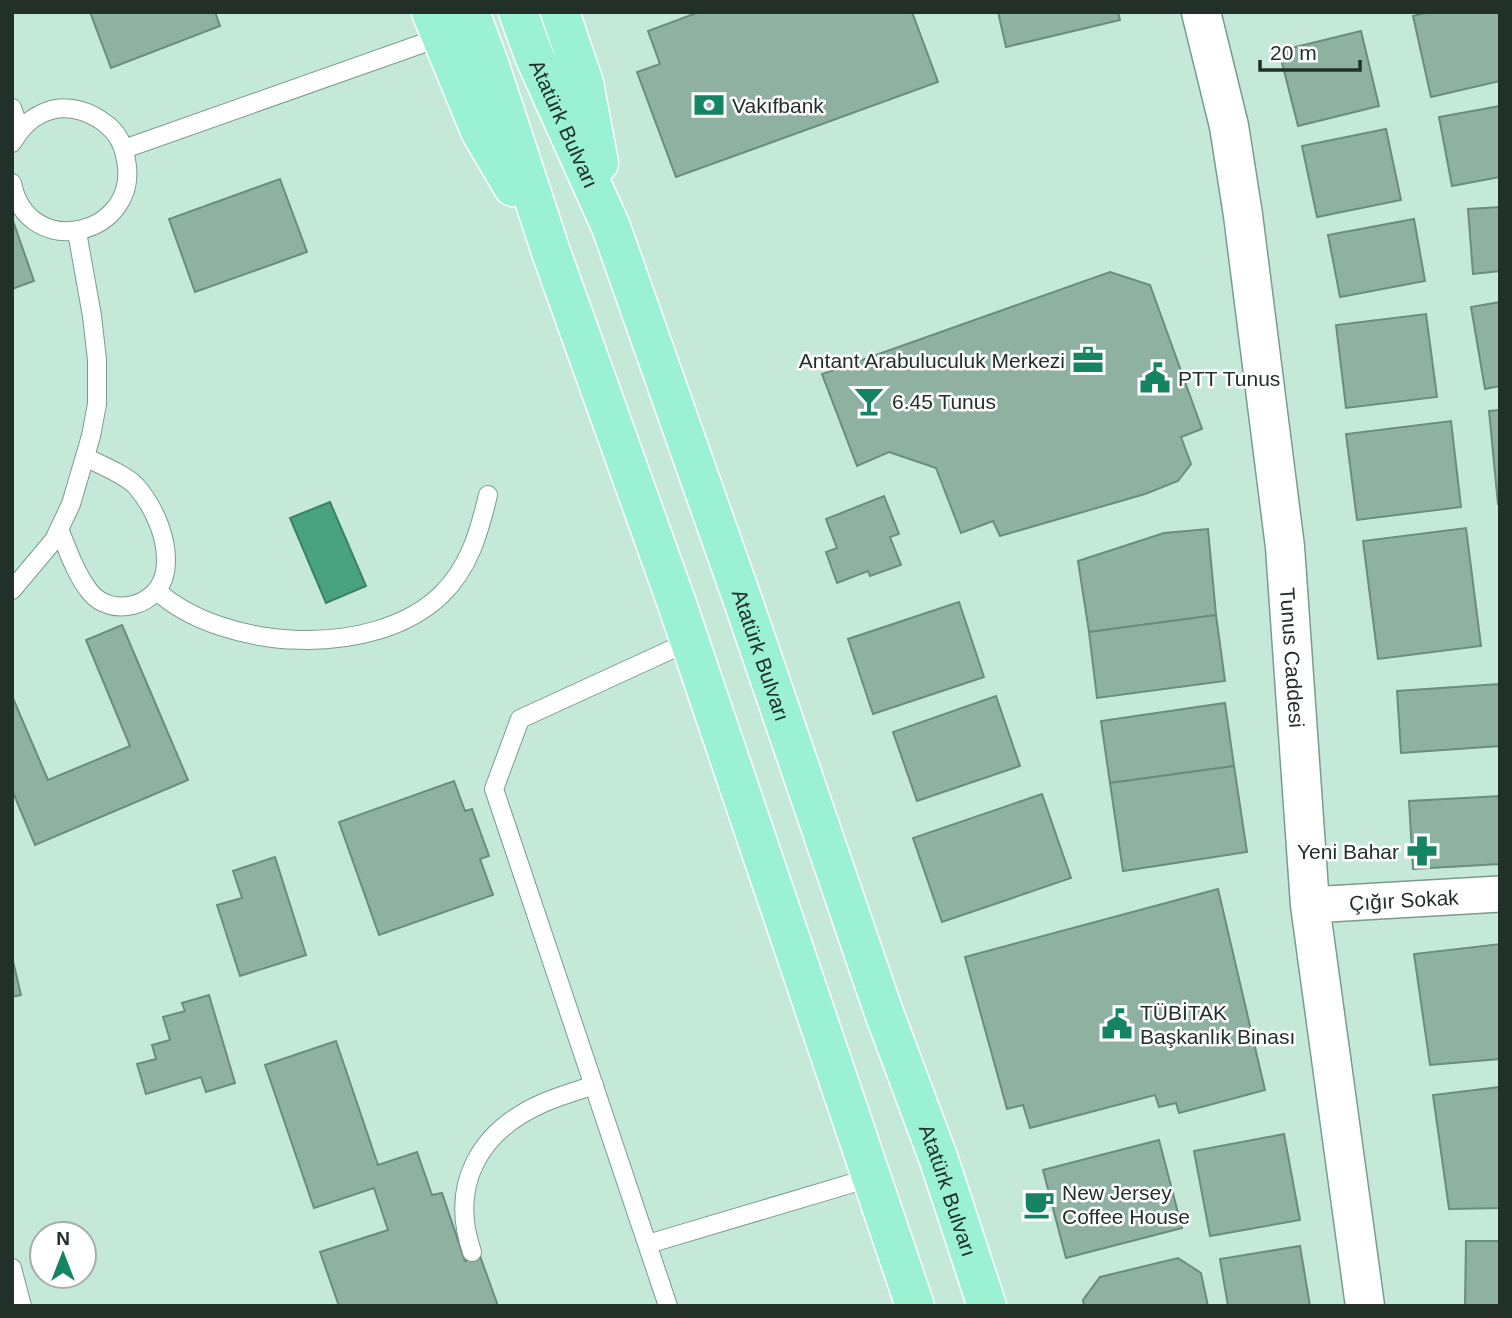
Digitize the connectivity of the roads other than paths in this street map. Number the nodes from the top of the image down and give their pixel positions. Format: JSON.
{"nodes":[{"id":1,"x":470,"y":12,"type":"edge"},
{"id":2,"x":517,"y":12,"type":"edge"},
{"id":3,"x":560,"y":12,"type":"edge"},
{"id":4,"x":1201,"y":12,"type":"edge"},
{"id":5,"x":436,"y":25,"type":"edge"},
{"id":6,"x":12,"y":108,"type":"edge"},
{"id":7,"x":16,"y":136,"type":"edge"},
{"id":8,"x":124,"y":149,"type":"junction"},
{"id":9,"x":12,"y":183,"type":"edge"},
{"id":10,"x":611,"y":227,"type":"junction"},
{"id":11,"x":77,"y":232,"type":"junction"},
{"id":12,"x":551,"y":252,"type":"junction"},
{"id":13,"x":85,"y":457,"type":"junction"},
{"id":14,"x":488,"y":495,"type":"dead end"},
{"id":15,"x":59,"y":529,"type":"junction"},
{"id":16,"x":12,"y":590,"type":"edge"},
{"id":17,"x":157,"y":591,"type":"junction"},
{"id":18,"x":690,"y":641,"type":"junction"},
{"id":19,"x":1500,"y":894,"type":"edge"},
{"id":20,"x":1310,"y":905,"type":"junction"},
{"id":21,"x":594,"y":1085,"type":"junction"},
{"id":22,"x":873,"y":1177,"type":"junction"},
{"id":23,"x":648,"y":1244,"type":"junction"},
{"id":24,"x":471,"y":1252,"type":"dead end"},
{"id":25,"x":12,"y":1269,"type":"edge"},
{"id":26,"x":22,"y":1306,"type":"edge"},
{"id":27,"x":668,"y":1306,"type":"edge"},
{"id":28,"x":915,"y":1306,"type":"edge"},
{"id":29,"x":987,"y":1306,"type":"edge"},
{"id":30,"x":1365,"y":1306,"type":"edge"}],
"edges":[{"from":1,"to":12,"type":"main road"},
{"from":2,"to":10,"type":"main road","name":"Atatürk Bulvarı"},
{"from":3,"to":10,"type":"main road"},
{"from":4,"to":20,"type":"street","name":"Tunus Caddesi"},
{"from":5,"to":8,"type":"lane"},
{"from":5,"to":12,"type":"main road"},
{"from":6,"to":7,"type":"lane"},
{"from":7,"to":8,"type":"lane"},
{"from":8,"to":11,"type":"lane"},
{"from":9,"to":11,"type":"lane"},
{"from":10,"to":29,"type":"main road","name":"Atatürk Bulvarı"},
{"from":11,"to":13,"type":"lane"},
{"from":12,"to":18,"type":"main road"},
{"from":13,"to":15,"type":"lane"},
{"from":13,"to":17,"type":"lane"},
{"from":14,"to":17,"type":"lane"},
{"from":15,"to":16,"type":"lane"},
{"from":15,"to":17,"type":"lane"},
{"from":18,"to":21,"type":"lane"},
{"from":18,"to":22,"type":"main road"},
{"from":19,"to":20,"type":"street","name":"Çığır Sokak"},
{"from":20,"to":30,"type":"street","name":"Tunus Caddesi"},
{"from":21,"to":23,"type":"lane"},
{"from":21,"to":24,"type":"lane"},
{"from":22,"to":23,"type":"lane"},
{"from":22,"to":28,"type":"main road"},
{"from":23,"to":27,"type":"lane"},
{"from":25,"to":26,"type":"lane"}]}
